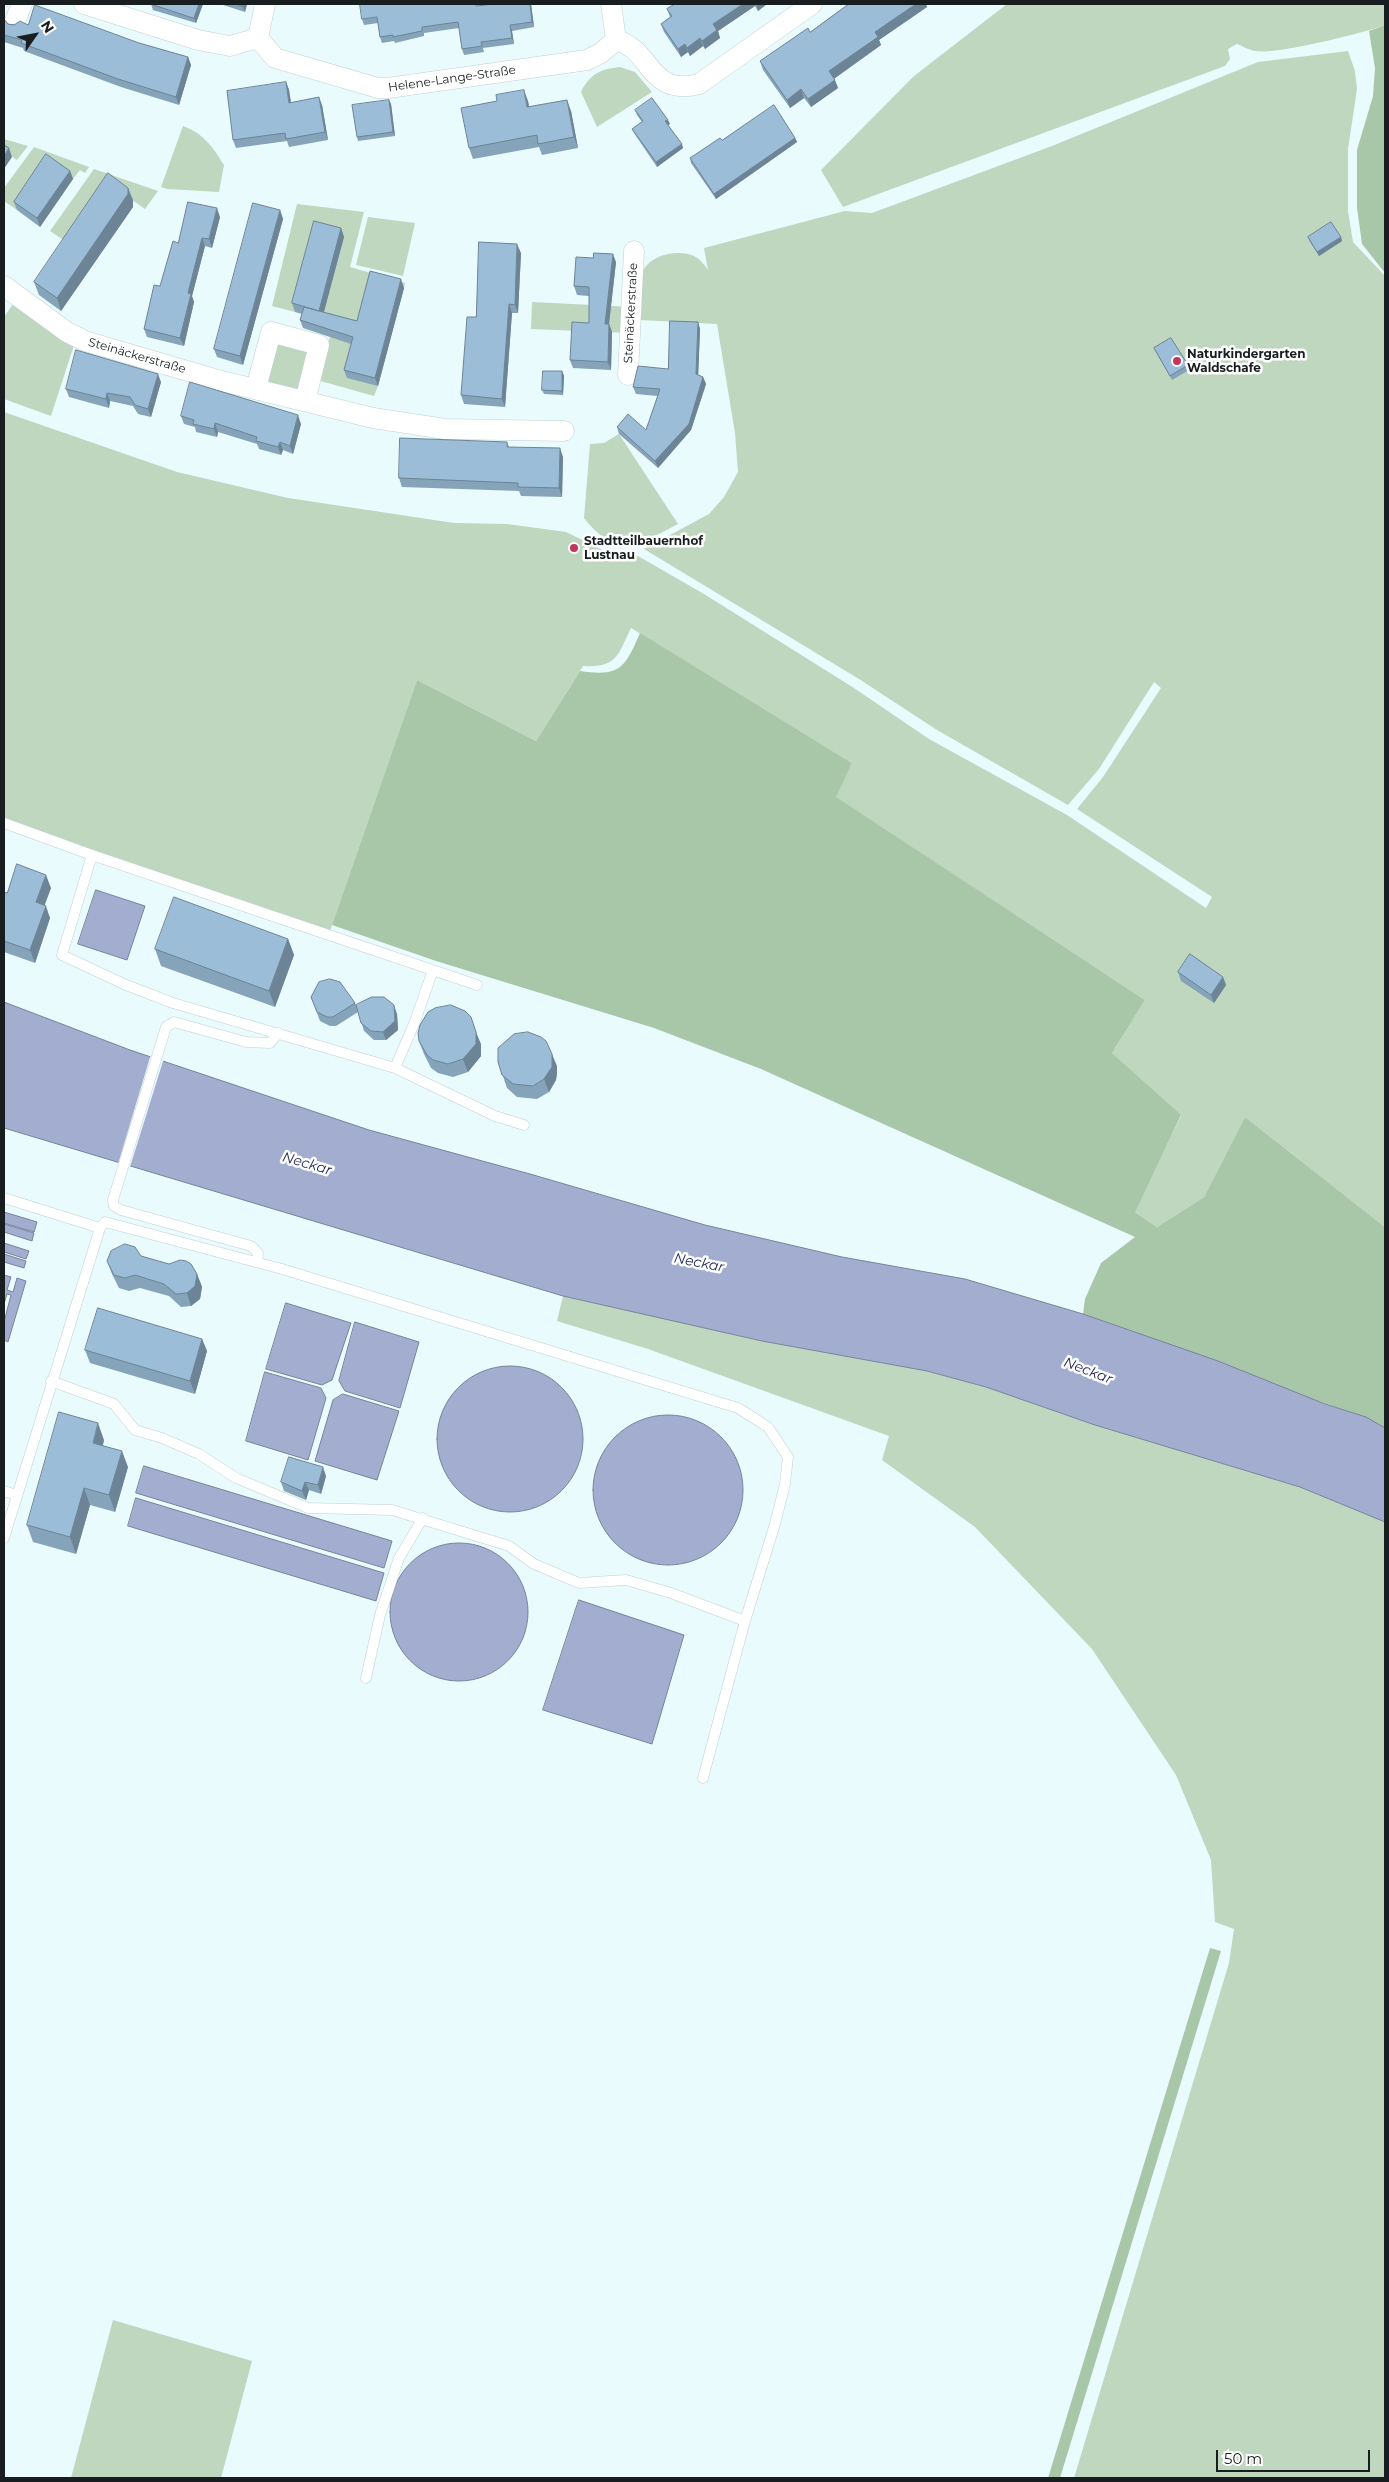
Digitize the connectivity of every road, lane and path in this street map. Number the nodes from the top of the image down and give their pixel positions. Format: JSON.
{"nodes":[{"id":1,"x":84,"y":4,"type":"edge"},
{"id":2,"x":265,"y":4,"type":"edge"},
{"id":3,"x":611,"y":4,"type":"edge"},
{"id":4,"x":812,"y":4,"type":"edge"},
{"id":5,"x":258,"y":38,"type":"junction"},
{"id":6,"x":616,"y":40,"type":"junction"},
{"id":7,"x":634,"y":251,"type":"dead end"},
{"id":8,"x":4,"y":286,"type":"edge"},
{"id":9,"x":628,"y":375,"type":"dead end"},
{"id":10,"x":256,"y":388,"type":"junction"},
{"id":11,"x":305,"y":401,"type":"junction"},
{"id":12,"x":564,"y":431,"type":"dead end"},
{"id":13,"x":4,"y":823,"type":"edge"},
{"id":14,"x":92,"y":855,"type":"junction"},
{"id":15,"x":432,"y":970,"type":"junction"},
{"id":16,"x":477,"y":985,"type":"dead end"},
{"id":17,"x":278,"y":1033,"type":"junction"},
{"id":18,"x":395,"y":1068,"type":"junction"},
{"id":19,"x":524,"y":1125,"type":"dead end"},
{"id":20,"x":4,"y":1198,"type":"edge"},
{"id":21,"x":100,"y":1228,"type":"junction"},
{"id":22,"x":257,"y":1262,"type":"junction"},
{"id":23,"x":51,"y":1381,"type":"junction"},
{"id":24,"x":4,"y":1491,"type":"edge"},
{"id":25,"x":16,"y":1495,"type":"junction"},
{"id":26,"x":423,"y":1518,"type":"junction"},
{"id":27,"x":4,"y":1538,"type":"edge"},
{"id":28,"x":745,"y":1621,"type":"junction"},
{"id":29,"x":366,"y":1678,"type":"dead end"},
{"id":30,"x":703,"y":1778,"type":"dead end"}],
"edges":[{"from":1,"to":5,"type":"street"},
{"from":2,"to":5,"type":"street"},
{"from":3,"to":6,"type":"street"},
{"from":4,"to":6,"type":"street"},
{"from":5,"to":6,"type":"street","name":"Helene-Lange-Straße"},
{"from":7,"to":9,"type":"street","name":"Steinäckerstraße"},
{"from":8,"to":10,"type":"street","name":"Steinäckerstraße"},
{"from":10,"to":11,"type":"street","name":"Steinäckerstraße"},
{"from":10,"to":11,"type":"street"},
{"from":11,"to":12,"type":"street","name":"Steinäckerstraße"},
{"from":13,"to":14,"type":"lane"},
{"from":14,"to":15,"type":"lane"},
{"from":14,"to":17,"type":"lane"},
{"from":15,"to":16,"type":"lane"},
{"from":15,"to":18,"type":"lane"},
{"from":17,"to":18,"type":"lane"},
{"from":17,"to":22,"type":"lane"},
{"from":18,"to":19,"type":"lane"},
{"from":20,"to":21,"type":"lane"},
{"from":21,"to":22,"type":"lane"},
{"from":21,"to":23,"type":"lane"},
{"from":22,"to":28,"type":"lane"},
{"from":23,"to":25,"type":"lane"},
{"from":23,"to":26,"type":"lane"},
{"from":24,"to":25,"type":"lane"},
{"from":25,"to":27,"type":"lane"},
{"from":26,"to":28,"type":"lane"},
{"from":26,"to":29,"type":"lane"},
{"from":28,"to":30,"type":"lane"}]}
